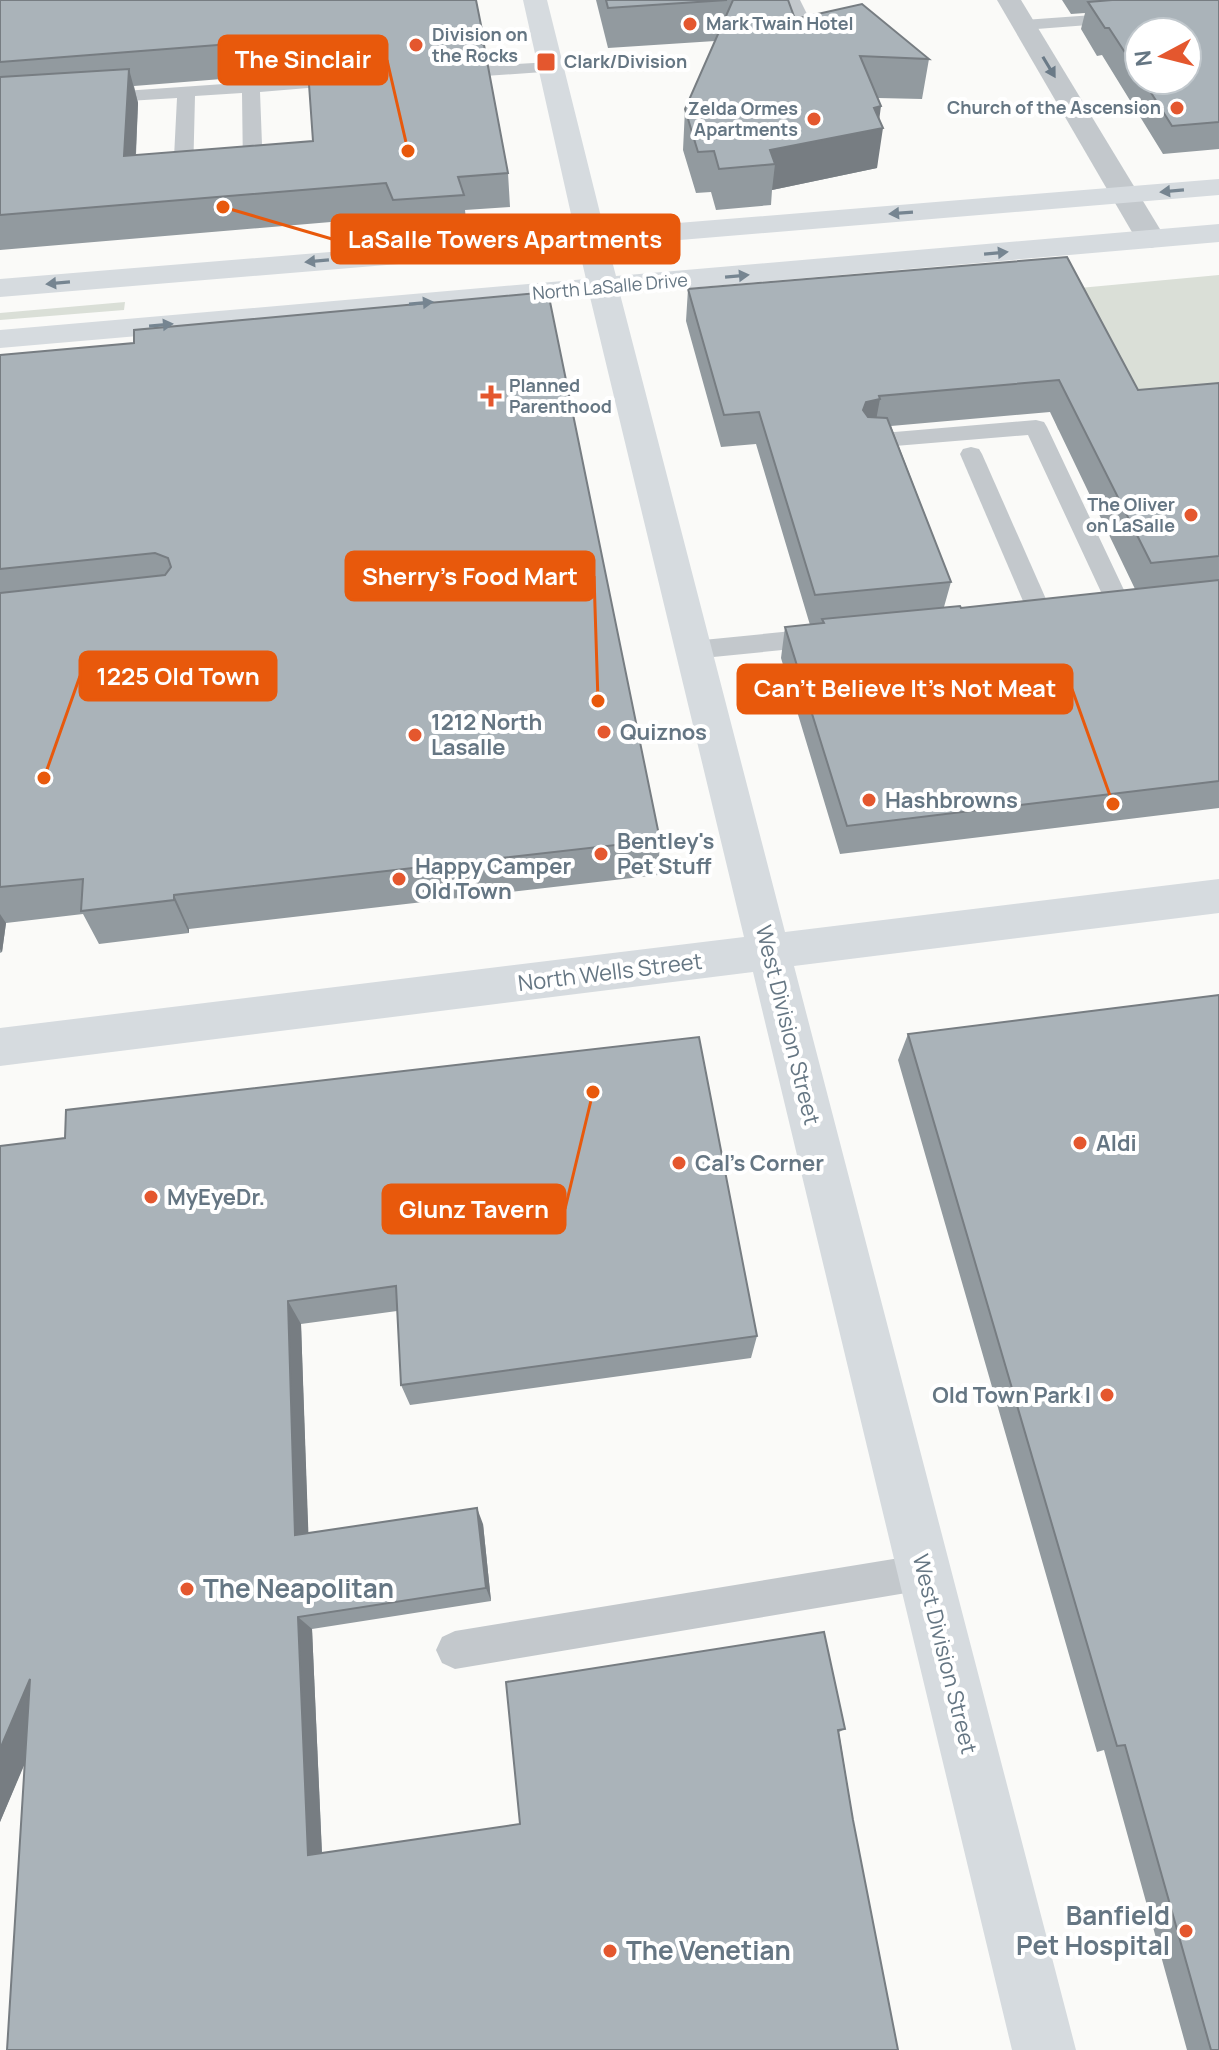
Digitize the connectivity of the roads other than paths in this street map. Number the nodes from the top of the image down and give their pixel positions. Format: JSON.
{"nodes":[{"id":1,"x":535,"y":0,"type":"edge"},
{"id":2,"x":1009,"y":0,"type":"edge"},
{"id":3,"x":1123,"y":18,"type":"edge"},
{"id":4,"x":1024,"y":25,"type":"junction"},
{"id":5,"x":551,"y":67,"type":"junction"},
{"id":6,"x":485,"y":71,"type":"edge"},
{"id":7,"x":356,"y":79,"type":"edge"},
{"id":8,"x":251,"y":87,"type":"junction"},
{"id":9,"x":186,"y":91,"type":"junction"},
{"id":10,"x":78,"y":99,"type":"edge"},
{"id":11,"x":253,"y":171,"type":"edge"},
{"id":12,"x":183,"y":177,"type":"edge"},
{"id":13,"x":1219,"y":187,"type":"edge"},
{"id":14,"x":1124,"y":195,"type":"junction"},
{"id":15,"x":1219,"y":233,"type":"edge"},
{"id":16,"x":590,"y":238,"type":"junction"},
{"id":17,"x":1151,"y":239,"type":"junction"},
{"id":18,"x":603,"y":287,"type":"junction"},
{"id":19,"x":0,"y":288,"type":"edge"},
{"id":20,"x":0,"y":339,"type":"edge"},
{"id":21,"x":871,"y":441,"type":"edge"},
{"id":22,"x":971,"y":454,"type":"dead end"},
{"id":23,"x":1148,"y":605,"type":"edge"},
{"id":24,"x":1120,"y":607,"type":"junction"},
{"id":25,"x":1041,"y":615,"type":"junction"},
{"id":26,"x":1010,"y":618,"type":"edge"},
{"id":27,"x":844,"y":635,"type":"edge"},
{"id":28,"x":693,"y":650,"type":"junction"},
{"id":29,"x":1219,"y":896,"type":"edge"},
{"id":30,"x":770,"y":953,"type":"junction"},
{"id":31,"x":0,"y":1047,"type":"edge"},
{"id":32,"x":924,"y":1572,"type":"junction"},
{"id":33,"x":455,"y":1650,"type":"edge"},
{"id":34,"x":1044,"y":2050,"type":"edge"}],
"edges":[{"from":1,"to":5,"type":"main road","name":"West Division Street"},
{"from":2,"to":4,"type":"street"},
{"from":3,"to":4,"type":"lane"},
{"from":4,"to":14,"type":"street","one_way":true},
{"from":5,"to":6,"type":"lane"},
{"from":5,"to":16,"type":"main road","name":"West Division Street"},
{"from":7,"to":8,"type":"lane"},
{"from":8,"to":9,"type":"lane"},
{"from":8,"to":11,"type":"lane"},
{"from":9,"to":10,"type":"lane"},
{"from":9,"to":12,"type":"lane"},
{"from":13,"to":14,"type":"main road","one_way":true},
{"from":14,"to":16,"type":"main road","one_way":true},
{"from":14,"to":17,"type":"street"},
{"from":15,"to":17,"type":"main road","name":"North LaSalle Drive"},
{"from":16,"to":18,"type":"main road","name":"West Division Street"},
{"from":16,"to":19,"type":"main road","one_way":true},
{"from":18,"to":17,"type":"main road","name":"North LaSalle Drive","one_way":true},
{"from":20,"to":18,"type":"main road","name":"North LaSalle Drive","one_way":true},
{"from":18,"to":28,"type":"main road","name":"West Division Street"},
{"from":21,"to":24,"type":"lane"},
{"from":22,"to":25,"type":"lane"},
{"from":23,"to":24,"type":"lane"},
{"from":24,"to":25,"type":"lane"},
{"from":25,"to":26,"type":"lane"},
{"from":27,"to":28,"type":"lane"},
{"from":28,"to":30,"type":"main road","name":"West Division Street"},
{"from":29,"to":30,"type":"main road","name":"North Wells Street"},
{"from":30,"to":31,"type":"main road","name":"North Wells Street"},
{"from":30,"to":32,"type":"main road","name":"West Division Street"},
{"from":32,"to":33,"type":"lane"},
{"from":32,"to":34,"type":"main road","name":"West Division Street"}]}
